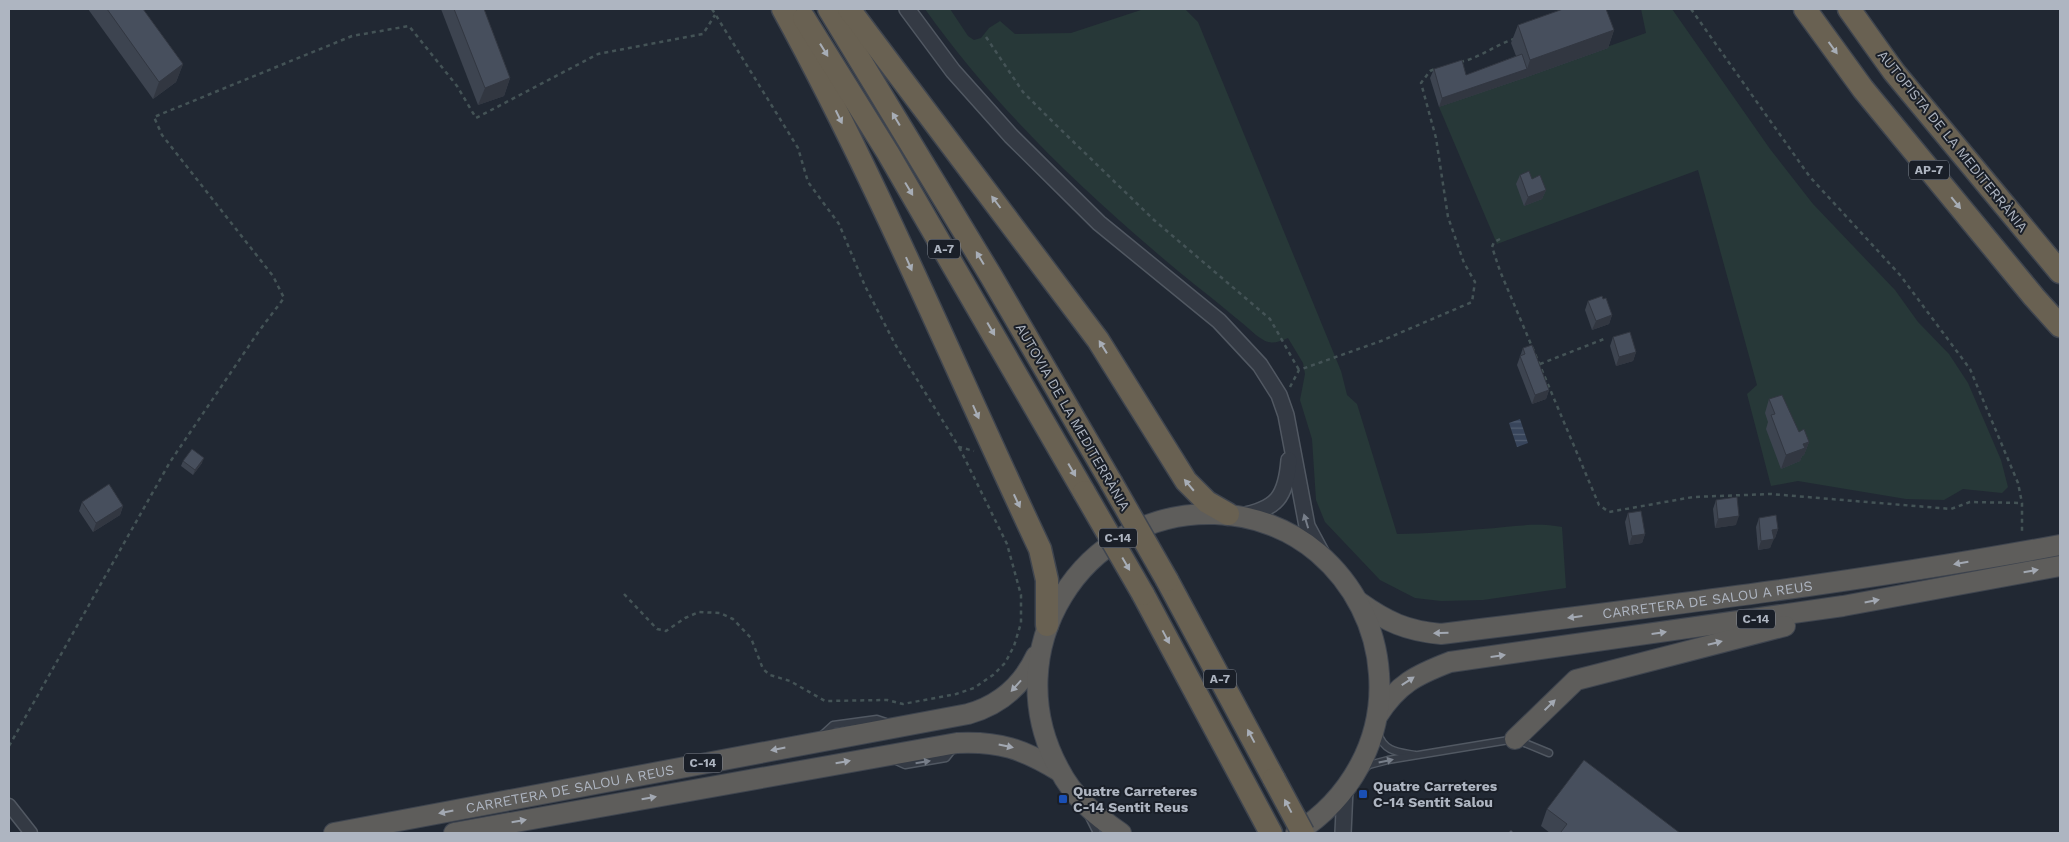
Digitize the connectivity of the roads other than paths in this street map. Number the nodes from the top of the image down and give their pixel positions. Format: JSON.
{"nodes":[{"id":1,"x":783,"y":9,"type":"edge"},
{"id":2,"x":798,"y":9,"type":"edge"},
{"id":3,"x":829,"y":9,"type":"edge"},
{"id":4,"x":849,"y":9,"type":"edge"},
{"id":5,"x":907,"y":9,"type":"edge"},
{"id":6,"x":1805,"y":9,"type":"edge"},
{"id":7,"x":1849,"y":9,"type":"edge"},
{"id":8,"x":2060,"y":272,"type":"edge"},
{"id":9,"x":2060,"y":326,"type":"edge"},
{"id":10,"x":1292,"y":436,"type":"junction"},
{"id":11,"x":1234,"y":515,"type":"junction"},
{"id":12,"x":2060,"y":545,"type":"edge"},
{"id":13,"x":1330,"y":563,"type":"junction"},
{"id":14,"x":2060,"y":566,"type":"edge"},
{"id":15,"x":1359,"y":602,"type":"junction"},
{"id":16,"x":1843,"y":606,"type":"junction"},
{"id":17,"x":1044,"y":635,"type":"junction"},
{"id":18,"x":1377,"y":718,"type":"junction"},
{"id":19,"x":1515,"y":739,"type":"junction"},
{"id":20,"x":1550,"y":753,"type":"dead end"},
{"id":21,"x":1421,"y":756,"type":"junction"},
{"id":22,"x":1059,"y":771,"type":"junction"},
{"id":23,"x":1350,"y":783,"type":"junction"},
{"id":24,"x":1079,"y":799,"type":"junction"},
{"id":25,"x":9,"y":806,"type":"edge"},
{"id":26,"x":31,"y":833,"type":"edge"},
{"id":27,"x":334,"y":833,"type":"edge"},
{"id":28,"x":454,"y":833,"type":"edge"},
{"id":29,"x":1097,"y":833,"type":"edge"},
{"id":30,"x":1121,"y":833,"type":"edge"},
{"id":31,"x":1271,"y":833,"type":"edge"},
{"id":32,"x":1296,"y":833,"type":"edge"},
{"id":33,"x":1303,"y":833,"type":"edge"},
{"id":34,"x":1344,"y":833,"type":"edge"}],
"edges":[{"from":1,"to":17,"type":"highway","one_way":true},
{"from":2,"to":31,"type":"highway","name":"AUTOVIA DE LA MEDITERRÀNIA","number":"A-7","one_way":true,"bridge":true},
{"from":33,"to":3,"type":"highway","name":"AUTOVIA DE LA MEDITERRÀNIA","number":"A-7","one_way":true,"bridge":true},
{"from":11,"to":4,"type":"highway","one_way":true},
{"from":5,"to":10,"type":"street"},
{"from":6,"to":9,"type":"highway","number":"AP-7","one_way":true},
{"from":7,"to":8,"type":"highway","name":"AUTOPISTA DE LA MEDITERRÀNIA","number":"AP-7"},
{"from":10,"to":11,"type":"street"},
{"from":13,"to":10,"type":"street","one_way":true},
{"from":11,"to":13,"type":"highway","number":"C-14"},
{"from":11,"to":17,"type":"highway","number":"C-14"},
{"from":12,"to":15,"type":"highway","name":"CARRETERA DE SALOU A REUS","number":"C-14","one_way":true},
{"from":13,"to":15,"type":"highway","number":"C-14"},
{"from":16,"to":14,"type":"highway","number":"C-14","one_way":true},
{"from":15,"to":18,"type":"highway","number":"C-14"},
{"from":18,"to":16,"type":"highway","number":"C-14","one_way":true},
{"from":19,"to":16,"type":"highway","one_way":true},
{"from":17,"to":22,"type":"highway","number":"C-14"},
{"from":17,"to":27,"type":"highway","name":"CARRETERA DE SALOU A REUS","number":"C-14","one_way":true},
{"from":18,"to":21,"type":"lane"},
{"from":18,"to":23,"type":"highway","number":"C-14"},
{"from":19,"to":20,"type":"lane"},
{"from":19,"to":21,"type":"lane"},
{"from":23,"to":21,"type":"lane","one_way":true},
{"from":22,"to":24,"type":"highway","number":"C-14"},
{"from":28,"to":22,"type":"highway","number":"C-14","one_way":true},
{"from":23,"to":32,"type":"highway","number":"C-14"},
{"from":23,"to":34,"type":"street"},
{"from":24,"to":29,"type":"lane"},
{"from":24,"to":30,"type":"highway","number":"C-14"},
{"from":25,"to":26,"type":"street"}]}
